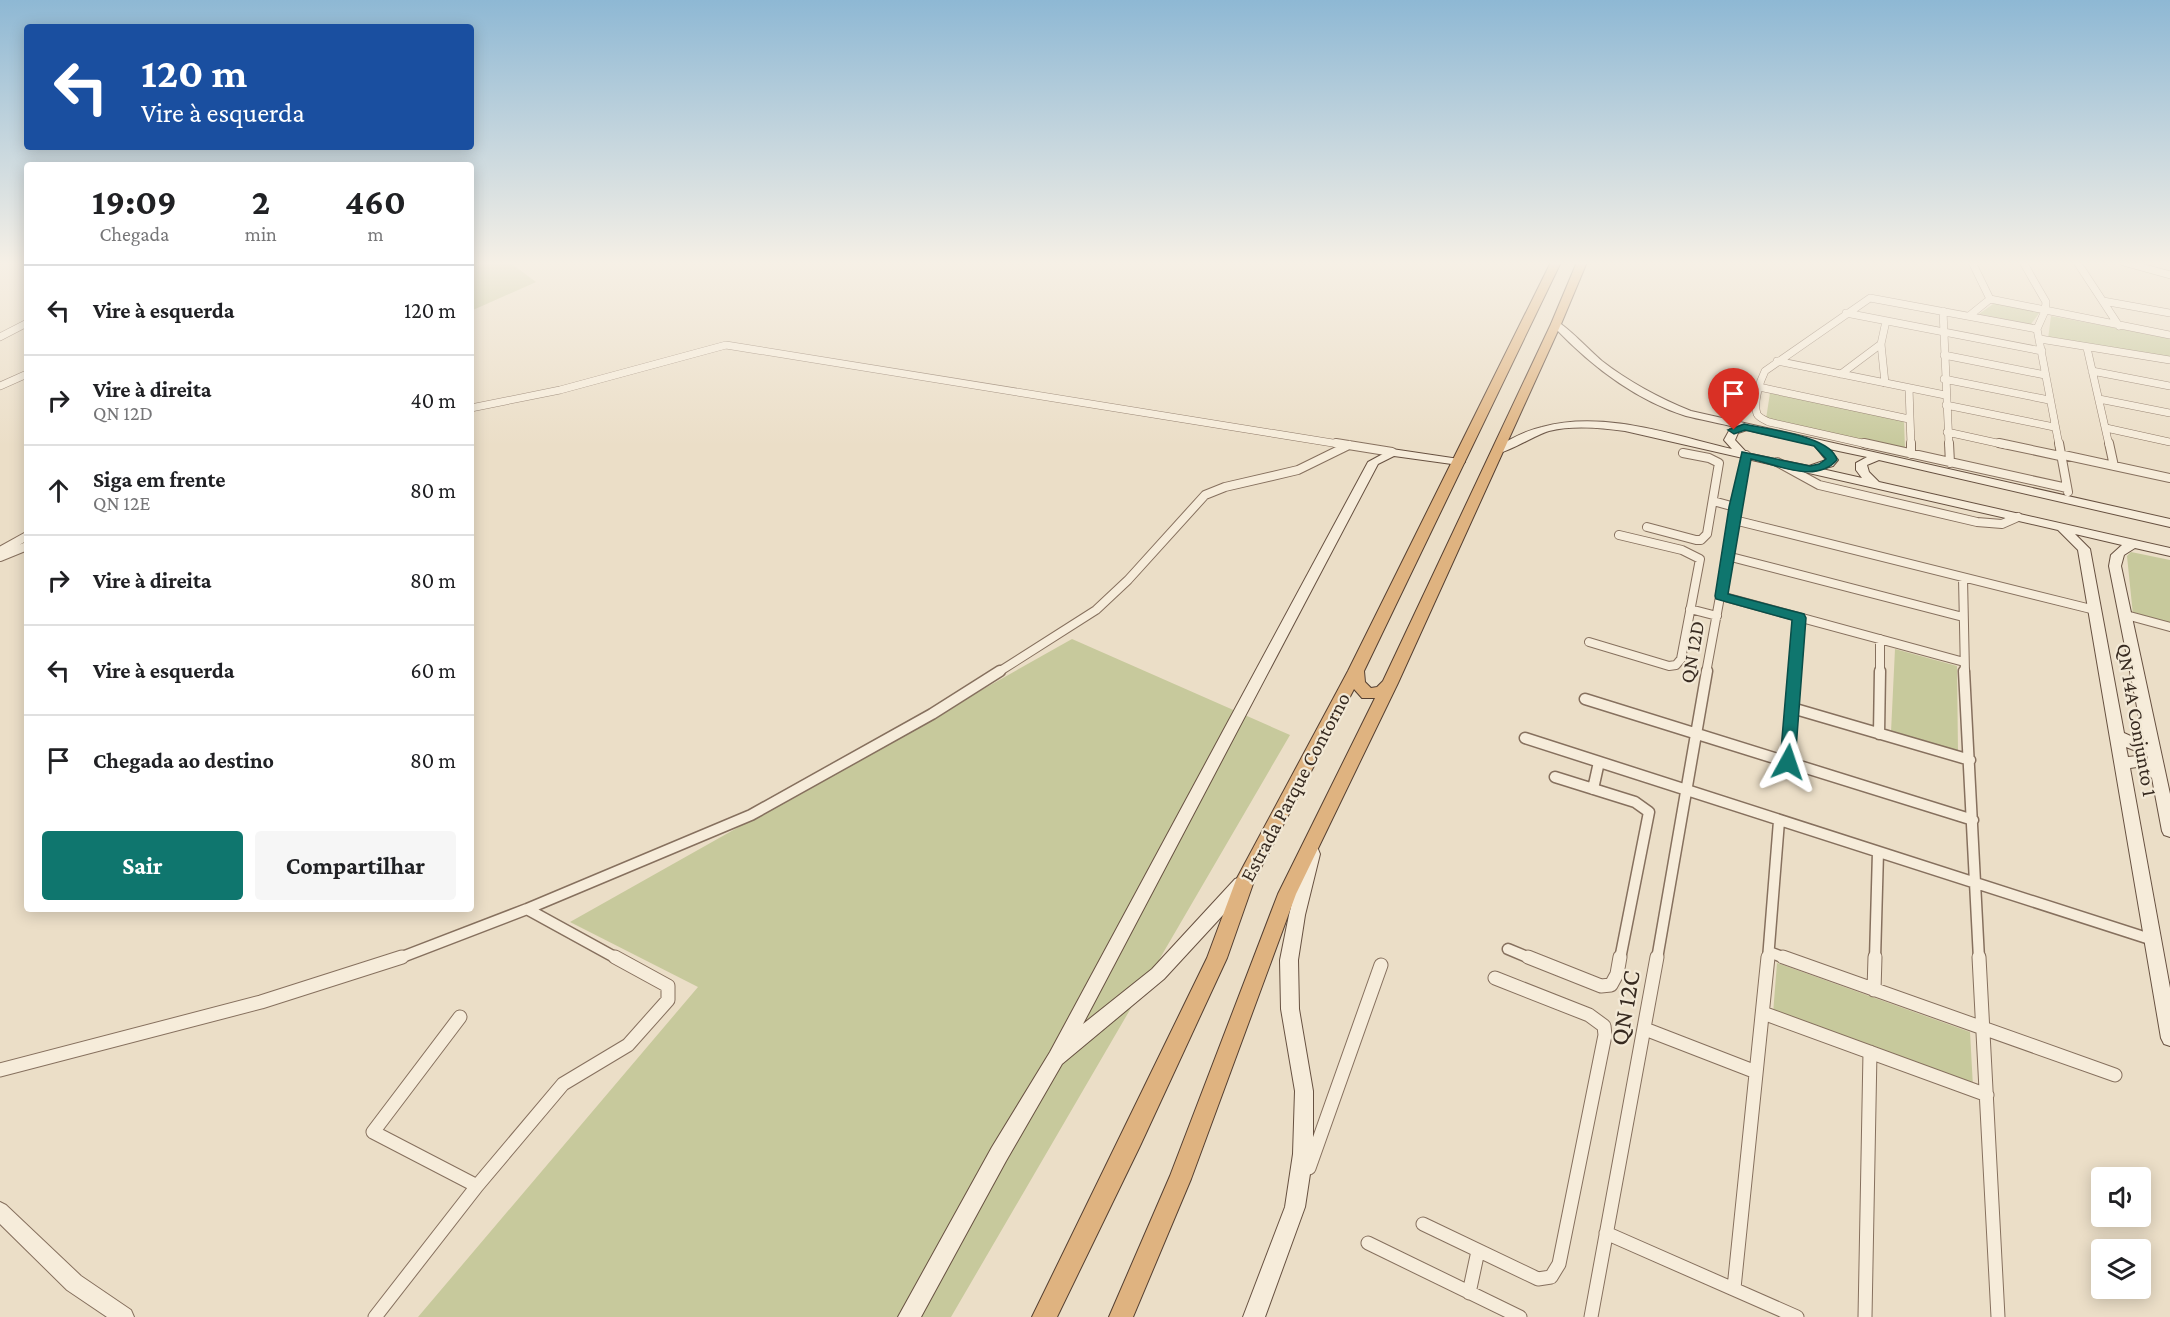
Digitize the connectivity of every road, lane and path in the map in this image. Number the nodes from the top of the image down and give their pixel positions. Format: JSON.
{"nodes":[{"id":1,"x":1527,"y":323,"type":"edge"},
{"id":2,"x":1831,"y":323,"type":"edge"},
{"id":3,"x":1885,"y":323,"type":"edge"},
{"id":4,"x":1899,"y":323,"type":"edge"},
{"id":5,"x":1943,"y":323,"type":"edge"},
{"id":6,"x":2010,"y":323,"type":"edge"},
{"id":7,"x":2039,"y":323,"type":"edge"},
{"id":8,"x":2106,"y":323,"type":"edge"},
{"id":9,"x":2117,"y":323,"type":"edge"},
{"id":10,"x":1556,"y":324,"type":"joint"},
{"id":11,"x":24,"y":325,"type":"edge"},
{"id":12,"x":2119,"y":326,"type":"junction"},
{"id":13,"x":2037,"y":329,"type":"junction"},
{"id":14,"x":1943,"y":332,"type":"junction"},
{"id":15,"x":2170,"y":335,"type":"edge"},
{"id":16,"x":0,"y":338,"type":"edge"},
{"id":17,"x":2040,"y":339,"type":"junction"},
{"id":18,"x":1881,"y":344,"type":"junction"},
{"id":19,"x":2087,"y":348,"type":"junction"},
{"id":20,"x":2042,"y":351,"type":"junction"},
{"id":21,"x":1944,"y":355,"type":"junction"},
{"id":22,"x":2170,"y":360,"type":"edge"},
{"id":23,"x":1777,"y":361,"type":"junction"},
{"id":24,"x":2092,"y":371,"type":"junction"},
{"id":25,"x":1841,"y":374,"type":"junction"},
{"id":26,"x":24,"y":375,"type":"edge"},
{"id":27,"x":2045,"y":375,"type":"junction"},
{"id":28,"x":1944,"y":379,"type":"junction"},
{"id":29,"x":1885,"y":383,"type":"junction"},
{"id":30,"x":0,"y":386,"type":"edge"},
{"id":31,"x":2170,"y":386,"type":"edge"},
{"id":32,"x":1760,"y":387,"type":"junction"},
{"id":33,"x":1909,"y":388,"type":"junction"},
{"id":34,"x":1946,"y":395,"type":"junction"},
{"id":35,"x":2098,"y":399,"type":"junction"},
{"id":36,"x":2049,"y":400,"type":"junction"},
{"id":37,"x":1946,"y":405,"type":"junction"},
{"id":38,"x":474,"y":407,"type":"edge"},
{"id":39,"x":2170,"y":413,"type":"edge"},
{"id":40,"x":1909,"y":419,"type":"junction"},
{"id":41,"x":1744,"y":427,"type":"junction"},
{"id":42,"x":2054,"y":427,"type":"junction"},
{"id":43,"x":2106,"y":429,"type":"junction"},
{"id":44,"x":1947,"y":432,"type":"junction"},
{"id":45,"x":2170,"y":442,"type":"edge"},
{"id":46,"x":1818,"y":444,"type":"junction"},
{"id":47,"x":1349,"y":446,"type":"junction"},
{"id":48,"x":1856,"y":447,"type":"junction"},
{"id":49,"x":1392,"y":452,"type":"junction"},
{"id":50,"x":1496,"y":452,"type":"junction"},
{"id":51,"x":1683,"y":453,"type":"dead end"},
{"id":52,"x":1745,"y":454,"type":"junction"},
{"id":53,"x":1911,"y":454,"type":"junction"},
{"id":54,"x":2059,"y":455,"type":"junction"},
{"id":55,"x":1877,"y":457,"type":"junction"},
{"id":56,"x":1459,"y":462,"type":"junction"},
{"id":57,"x":1777,"y":462,"type":"junction"},
{"id":58,"x":1950,"y":463,"type":"junction"},
{"id":59,"x":2114,"y":466,"type":"junction"},
{"id":60,"x":1810,"y":469,"type":"junction"},
{"id":61,"x":2170,"y":478,"type":"edge"},
{"id":62,"x":1876,"y":484,"type":"junction"},
{"id":63,"x":2068,"y":494,"type":"junction"},
{"id":64,"x":1713,"y":501,"type":"junction"},
{"id":65,"x":1735,"y":507,"type":"junction"},
{"id":66,"x":2018,"y":517,"type":"junction"},
{"id":67,"x":1734,"y":520,"type":"junction"},
{"id":68,"x":2170,"y":522,"type":"edge"},
{"id":69,"x":1647,"y":527,"type":"dead end"},
{"id":70,"x":2060,"y":527,"type":"junction"},
{"id":71,"x":1619,"y":535,"type":"dead end"},
{"id":72,"x":24,"y":539,"type":"edge"},
{"id":73,"x":2133,"y":544,"type":"junction"},
{"id":74,"x":24,"y":547,"type":"edge"},
{"id":75,"x":0,"y":551,"type":"edge"},
{"id":76,"x":2170,"y":552,"type":"edge"},
{"id":77,"x":1727,"y":556,"type":"junction"},
{"id":78,"x":0,"y":557,"type":"edge"},
{"id":79,"x":1963,"y":578,"type":"junction"},
{"id":80,"x":1721,"y":596,"type":"junction"},
{"id":81,"x":1690,"y":609,"type":"junction"},
{"id":82,"x":2095,"y":610,"type":"junction"},
{"id":83,"x":2126,"y":615,"type":"junction"},
{"id":84,"x":1717,"y":616,"type":"junction"},
{"id":85,"x":1963,"y":617,"type":"junction"},
{"id":86,"x":1799,"y":618,"type":"junction"},
{"id":87,"x":2170,"y":627,"type":"edge"},
{"id":88,"x":1880,"y":639,"type":"junction"},
{"id":89,"x":1589,"y":642,"type":"dead end"},
{"id":90,"x":1964,"y":662,"type":"junction"},
{"id":91,"x":1356,"y":671,"type":"junction"},
{"id":92,"x":1390,"y":683,"type":"junction"},
{"id":93,"x":1585,"y":699,"type":"dead end"},
{"id":94,"x":1792,"y":708,"type":"junction"},
{"id":95,"x":1696,"y":733,"type":"junction"},
{"id":96,"x":1880,"y":734,"type":"junction"},
{"id":97,"x":2117,"y":736,"type":"junction"},
{"id":98,"x":1526,"y":738,"type":"dead end"},
{"id":99,"x":2153,"y":746,"type":"junction"},
{"id":100,"x":1970,"y":760,"type":"junction"},
{"id":101,"x":1599,"y":762,"type":"junction"},
{"id":102,"x":1788,"y":762,"type":"junction"},
{"id":103,"x":2122,"y":765,"type":"junction"},
{"id":104,"x":2159,"y":776,"type":"junction"},
{"id":105,"x":1555,"y":777,"type":"dead end"},
{"id":106,"x":1593,"y":789,"type":"junction"},
{"id":107,"x":1686,"y":790,"type":"junction"},
{"id":108,"x":1973,"y":820,"type":"junction"},
{"id":109,"x":1779,"y":821,"type":"junction"},
{"id":110,"x":2170,"y":831,"type":"edge"},
{"id":111,"x":1316,"y":833,"type":"junction"},
{"id":112,"x":1878,"y":852,"type":"junction"},
{"id":113,"x":1245,"y":880,"type":"junction"},
{"id":114,"x":1976,"y":884,"type":"junction"},
{"id":115,"x":527,"y":909,"type":"junction"},
{"id":116,"x":2152,"y":940,"type":"junction"},
{"id":117,"x":1508,"y":949,"type":"dead end"},
{"id":118,"x":1769,"y":952,"type":"junction"},
{"id":119,"x":1382,"y":966,"type":"dead end"},
{"id":120,"x":1495,"y":978,"type":"dead end"},
{"id":121,"x":1874,"y":990,"type":"junction"},
{"id":122,"x":1763,"y":1013,"type":"junction"},
{"id":123,"x":460,"y":1017,"type":"dead end"},
{"id":124,"x":1983,"y":1028,"type":"junction"},
{"id":125,"x":1645,"y":1029,"type":"junction"},
{"id":126,"x":2170,"y":1038,"type":"edge"},
{"id":127,"x":1870,"y":1052,"type":"junction"},
{"id":128,"x":1056,"y":1058,"type":"junction"},
{"id":129,"x":0,"y":1070,"type":"edge"},
{"id":130,"x":1756,"y":1072,"type":"junction"},
{"id":131,"x":2115,"y":1075,"type":"dead end"},
{"id":132,"x":1987,"y":1095,"type":"junction"},
{"id":133,"x":477,"y":1186,"type":"junction"},
{"id":134,"x":1295,"y":1207,"type":"junction"},
{"id":135,"x":2,"y":1216,"type":"edge"},
{"id":136,"x":1423,"y":1224,"type":"dead end"},
{"id":137,"x":1606,"y":1233,"type":"junction"},
{"id":138,"x":1368,"y":1243,"type":"dead end"},
{"id":139,"x":1478,"y":1251,"type":"junction"},
{"id":140,"x":1734,"y":1288,"type":"junction"},
{"id":141,"x":1469,"y":1293,"type":"junction"},
{"id":142,"x":124,"y":1317,"type":"edge"},
{"id":143,"x":375,"y":1317,"type":"edge"},
{"id":144,"x":909,"y":1317,"type":"edge"},
{"id":145,"x":1044,"y":1317,"type":"edge"},
{"id":146,"x":1120,"y":1317,"type":"edge"},
{"id":147,"x":1254,"y":1317,"type":"edge"},
{"id":148,"x":1520,"y":1317,"type":"edge"},
{"id":149,"x":1591,"y":1317,"type":"edge"},
{"id":150,"x":1797,"y":1317,"type":"edge"},
{"id":151,"x":1865,"y":1317,"type":"edge"},
{"id":152,"x":1998,"y":1317,"type":"edge"}],
"edges":[{"from":1,"to":56,"type":"highway","name":"Estrada Parque Contorno"},
{"from":2,"to":23,"type":"street"},
{"from":3,"to":18,"type":"street"},
{"from":4,"to":14,"type":"street"},
{"from":5,"to":14,"type":"street"},
{"from":6,"to":13,"type":"street"},
{"from":7,"to":13,"type":"street"},
{"from":8,"to":12,"type":"street"},
{"from":9,"to":12,"type":"street"},
{"from":10,"to":41,"type":"main road"},
{"from":10,"to":50,"type":"highway","name":"Estrada Parque Contorno"},
{"from":11,"to":16,"type":"street"},
{"from":12,"to":15,"type":"street"},
{"from":13,"to":17,"type":"street"},
{"from":14,"to":20,"type":"street"},
{"from":14,"to":21,"type":"street"},
{"from":17,"to":19,"type":"street"},
{"from":17,"to":20,"type":"street"},
{"from":18,"to":25,"type":"street"},
{"from":18,"to":29,"type":"street"},
{"from":19,"to":22,"type":"street"},
{"from":19,"to":24,"type":"street"},
{"from":20,"to":27,"type":"street"},
{"from":21,"to":27,"type":"street"},
{"from":21,"to":28,"type":"street"},
{"from":23,"to":25,"type":"street"},
{"from":23,"to":32,"type":"street"},
{"from":24,"to":31,"type":"street"},
{"from":24,"to":35,"type":"street"},
{"from":25,"to":29,"type":"street"},
{"from":26,"to":30,"type":"street"},
{"from":27,"to":36,"type":"street"},
{"from":28,"to":34,"type":"street"},
{"from":28,"to":36,"type":"street"},
{"from":29,"to":33,"type":"street"},
{"from":32,"to":40,"type":"street"},
{"from":32,"to":48,"type":"street"},
{"from":33,"to":34,"type":"street"},
{"from":33,"to":40,"type":"street"},
{"from":34,"to":37,"type":"street"},
{"from":35,"to":39,"type":"street"},
{"from":35,"to":43,"type":"street"},
{"from":36,"to":42,"type":"street"},
{"from":37,"to":42,"type":"street"},
{"from":37,"to":44,"type":"street"},
{"from":38,"to":47,"type":"street"},
{"from":40,"to":53,"type":"street"},
{"from":41,"to":46,"type":"main road"},
{"from":41,"to":52,"type":"main road"},
{"from":42,"to":54,"type":"street"},
{"from":43,"to":45,"type":"street"},
{"from":43,"to":59,"type":"street"},
{"from":44,"to":54,"type":"street"},
{"from":44,"to":58,"type":"street"},
{"from":46,"to":48,"type":"main road"},
{"from":46,"to":60,"type":"main road"},
{"from":47,"to":49,"type":"street"},
{"from":47,"to":115,"type":"street"},
{"from":48,"to":53,"type":"street"},
{"from":48,"to":55,"type":"main road"},
{"from":49,"to":56,"type":"main road"},
{"from":49,"to":128,"type":"main road"},
{"from":50,"to":52,"type":"main road"},
{"from":50,"to":92,"type":"highway","name":"Estrada Parque Contorno"},
{"from":51,"to":64,"type":"street"},
{"from":52,"to":57,"type":"main road"},
{"from":52,"to":65,"type":"street","name":"QN 12D"},
{"from":53,"to":58,"type":"street"},
{"from":54,"to":59,"type":"street"},
{"from":54,"to":63,"type":"street"},
{"from":55,"to":62,"type":"main road"},
{"from":55,"to":63,"type":"main road"},
{"from":56,"to":91,"type":"highway","name":"Estrada Parque Contorno"},
{"from":57,"to":60,"type":"main road"},
{"from":57,"to":66,"type":"street"},
{"from":58,"to":63,"type":"street"},
{"from":59,"to":61,"type":"street"},
{"from":60,"to":62,"type":"main road"},
{"from":62,"to":66,"type":"main road"},
{"from":63,"to":68,"type":"main road"},
{"from":64,"to":65,"type":"street"},
{"from":64,"to":69,"type":"street"},
{"from":65,"to":67,"type":"street","name":"QN 12D"},
{"from":66,"to":70,"type":"main road"},
{"from":67,"to":77,"type":"street","name":"QN 12D"},
{"from":67,"to":79,"type":"street"},
{"from":70,"to":73,"type":"main road"},
{"from":70,"to":82,"type":"main road","name":"QN 14A Conjunto 1"},
{"from":71,"to":81,"type":"street"},
{"from":72,"to":75,"type":"street"},
{"from":73,"to":76,"type":"main road"},
{"from":73,"to":83,"type":"main road","name":"QN 14A Conjunto 1"},
{"from":74,"to":78,"type":"street"},
{"from":77,"to":80,"type":"street","name":"QN 12D"},
{"from":77,"to":85,"type":"street"},
{"from":79,"to":82,"type":"street"},
{"from":79,"to":85,"type":"street"},
{"from":80,"to":84,"type":"street","name":"QN 12D"},
{"from":80,"to":86,"type":"street"},
{"from":81,"to":84,"type":"street"},
{"from":81,"to":89,"type":"street"},
{"from":82,"to":97,"type":"main road","name":"QN 14A Conjunto 1"},
{"from":83,"to":87,"type":"street"},
{"from":83,"to":99,"type":"main road","name":"QN 14A Conjunto 1"},
{"from":84,"to":95,"type":"street","name":"QN 12D"},
{"from":85,"to":90,"type":"street"},
{"from":86,"to":88,"type":"street"},
{"from":86,"to":94,"type":"street"},
{"from":88,"to":90,"type":"street"},
{"from":88,"to":96,"type":"street"},
{"from":90,"to":100,"type":"street"},
{"from":91,"to":92,"type":"highway"},
{"from":91,"to":113,"type":"highway","name":"Estrada Parque Contorno"},
{"from":92,"to":111,"type":"highway","name":"Estrada Parque Contorno"},
{"from":93,"to":95,"type":"street"},
{"from":94,"to":96,"type":"street"},
{"from":94,"to":102,"type":"street"},
{"from":95,"to":102,"type":"street"},
{"from":95,"to":107,"type":"street","name":"QN 12D"},
{"from":96,"to":100,"type":"street"},
{"from":97,"to":99,"type":"main road"},
{"from":97,"to":103,"type":"main road","name":"QN 14A Conjunto 1"},
{"from":98,"to":101,"type":"street"},
{"from":99,"to":104,"type":"main road","name":"QN 14A Conjunto 1"},
{"from":100,"to":108,"type":"street"},
{"from":101,"to":106,"type":"street"},
{"from":101,"to":107,"type":"street"},
{"from":102,"to":108,"type":"street"},
{"from":103,"to":104,"type":"main road"},
{"from":103,"to":116,"type":"main road","name":"QN 14A Conjunto 1"},
{"from":104,"to":110,"type":"main road","name":"QN 14A Conjunto 1"},
{"from":105,"to":106,"type":"street"},
{"from":106,"to":117,"type":"street"},
{"from":107,"to":109,"type":"street"},
{"from":107,"to":125,"type":"street","name":"QN 12C"},
{"from":108,"to":114,"type":"street"},
{"from":109,"to":112,"type":"street"},
{"from":109,"to":118,"type":"street"},
{"from":111,"to":134,"type":"main road"},
{"from":111,"to":146,"type":"highway","name":"Estrada Parque Contorno"},
{"from":112,"to":114,"type":"street"},
{"from":112,"to":121,"type":"street"},
{"from":113,"to":128,"type":"main road"},
{"from":113,"to":145,"type":"highway","name":"Estrada Parque Contorno"},
{"from":114,"to":116,"type":"street"},
{"from":114,"to":124,"type":"street"},
{"from":115,"to":129,"type":"street"},
{"from":115,"to":133,"type":"street"},
{"from":116,"to":126,"type":"main road","name":"QN 14A Conjunto 1"},
{"from":118,"to":121,"type":"street"},
{"from":118,"to":122,"type":"street"},
{"from":119,"to":134,"type":"street"},
{"from":120,"to":139,"type":"street"},
{"from":121,"to":124,"type":"street"},
{"from":122,"to":127,"type":"street"},
{"from":122,"to":130,"type":"street"},
{"from":123,"to":133,"type":"street"},
{"from":124,"to":131,"type":"street"},
{"from":124,"to":132,"type":"street"},
{"from":125,"to":130,"type":"street"},
{"from":125,"to":137,"type":"street","name":"QN 12C"},
{"from":127,"to":132,"type":"street"},
{"from":127,"to":151,"type":"street"},
{"from":128,"to":144,"type":"main road"},
{"from":130,"to":140,"type":"street"},
{"from":132,"to":152,"type":"street"},
{"from":133,"to":143,"type":"street"},
{"from":134,"to":147,"type":"main road"},
{"from":135,"to":142,"type":"street"},
{"from":136,"to":139,"type":"street"},
{"from":137,"to":140,"type":"street"},
{"from":137,"to":149,"type":"street","name":"QN 12C"},
{"from":138,"to":141,"type":"street"},
{"from":139,"to":141,"type":"street"},
{"from":140,"to":150,"type":"street"},
{"from":141,"to":148,"type":"street"}]}
